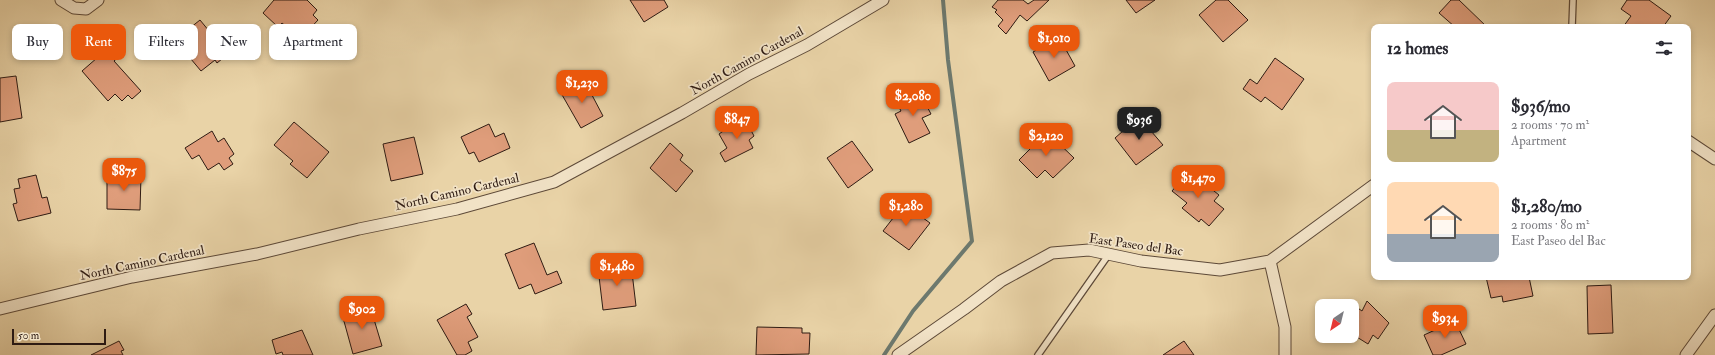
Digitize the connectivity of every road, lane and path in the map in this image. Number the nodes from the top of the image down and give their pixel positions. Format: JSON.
{"nodes":[{"id":1,"x":61,"y":0,"type":"edge"},
{"id":2,"x":98,"y":0,"type":"edge"},
{"id":3,"x":883,"y":0,"type":"edge"},
{"id":4,"x":1573,"y":0,"type":"edge"},
{"id":5,"x":1572,"y":24,"type":"edge"},
{"id":6,"x":1691,"y":143,"type":"edge"},
{"id":7,"x":1715,"y":159,"type":"edge"},
{"id":8,"x":1371,"y":187,"type":"edge"},
{"id":9,"x":1109,"y":254,"type":"junction"},
{"id":10,"x":1270,"y":261,"type":"junction"},
{"id":11,"x":0,"y":309,"type":"edge"},
{"id":12,"x":1715,"y":315,"type":"edge"},
{"id":13,"x":898,"y":355,"type":"edge"},
{"id":14,"x":1038,"y":355,"type":"edge"},
{"id":15,"x":1285,"y":355,"type":"edge"},
{"id":16,"x":1686,"y":355,"type":"edge"}],
"edges":[{"from":1,"to":2,"type":"street"},
{"from":3,"to":11,"type":"street","name":"North Camino Cardenal"},
{"from":4,"to":5,"type":"lane"},
{"from":6,"to":7,"type":"street"},
{"from":8,"to":10,"type":"street","name":"East Paseo del Bac"},
{"from":9,"to":10,"type":"street","name":"East Paseo del Bac"},
{"from":9,"to":13,"type":"street","name":"East Paseo del Bac"},
{"from":9,"to":14,"type":"lane"},
{"from":10,"to":15,"type":"street"},
{"from":12,"to":16,"type":"street"}]}
